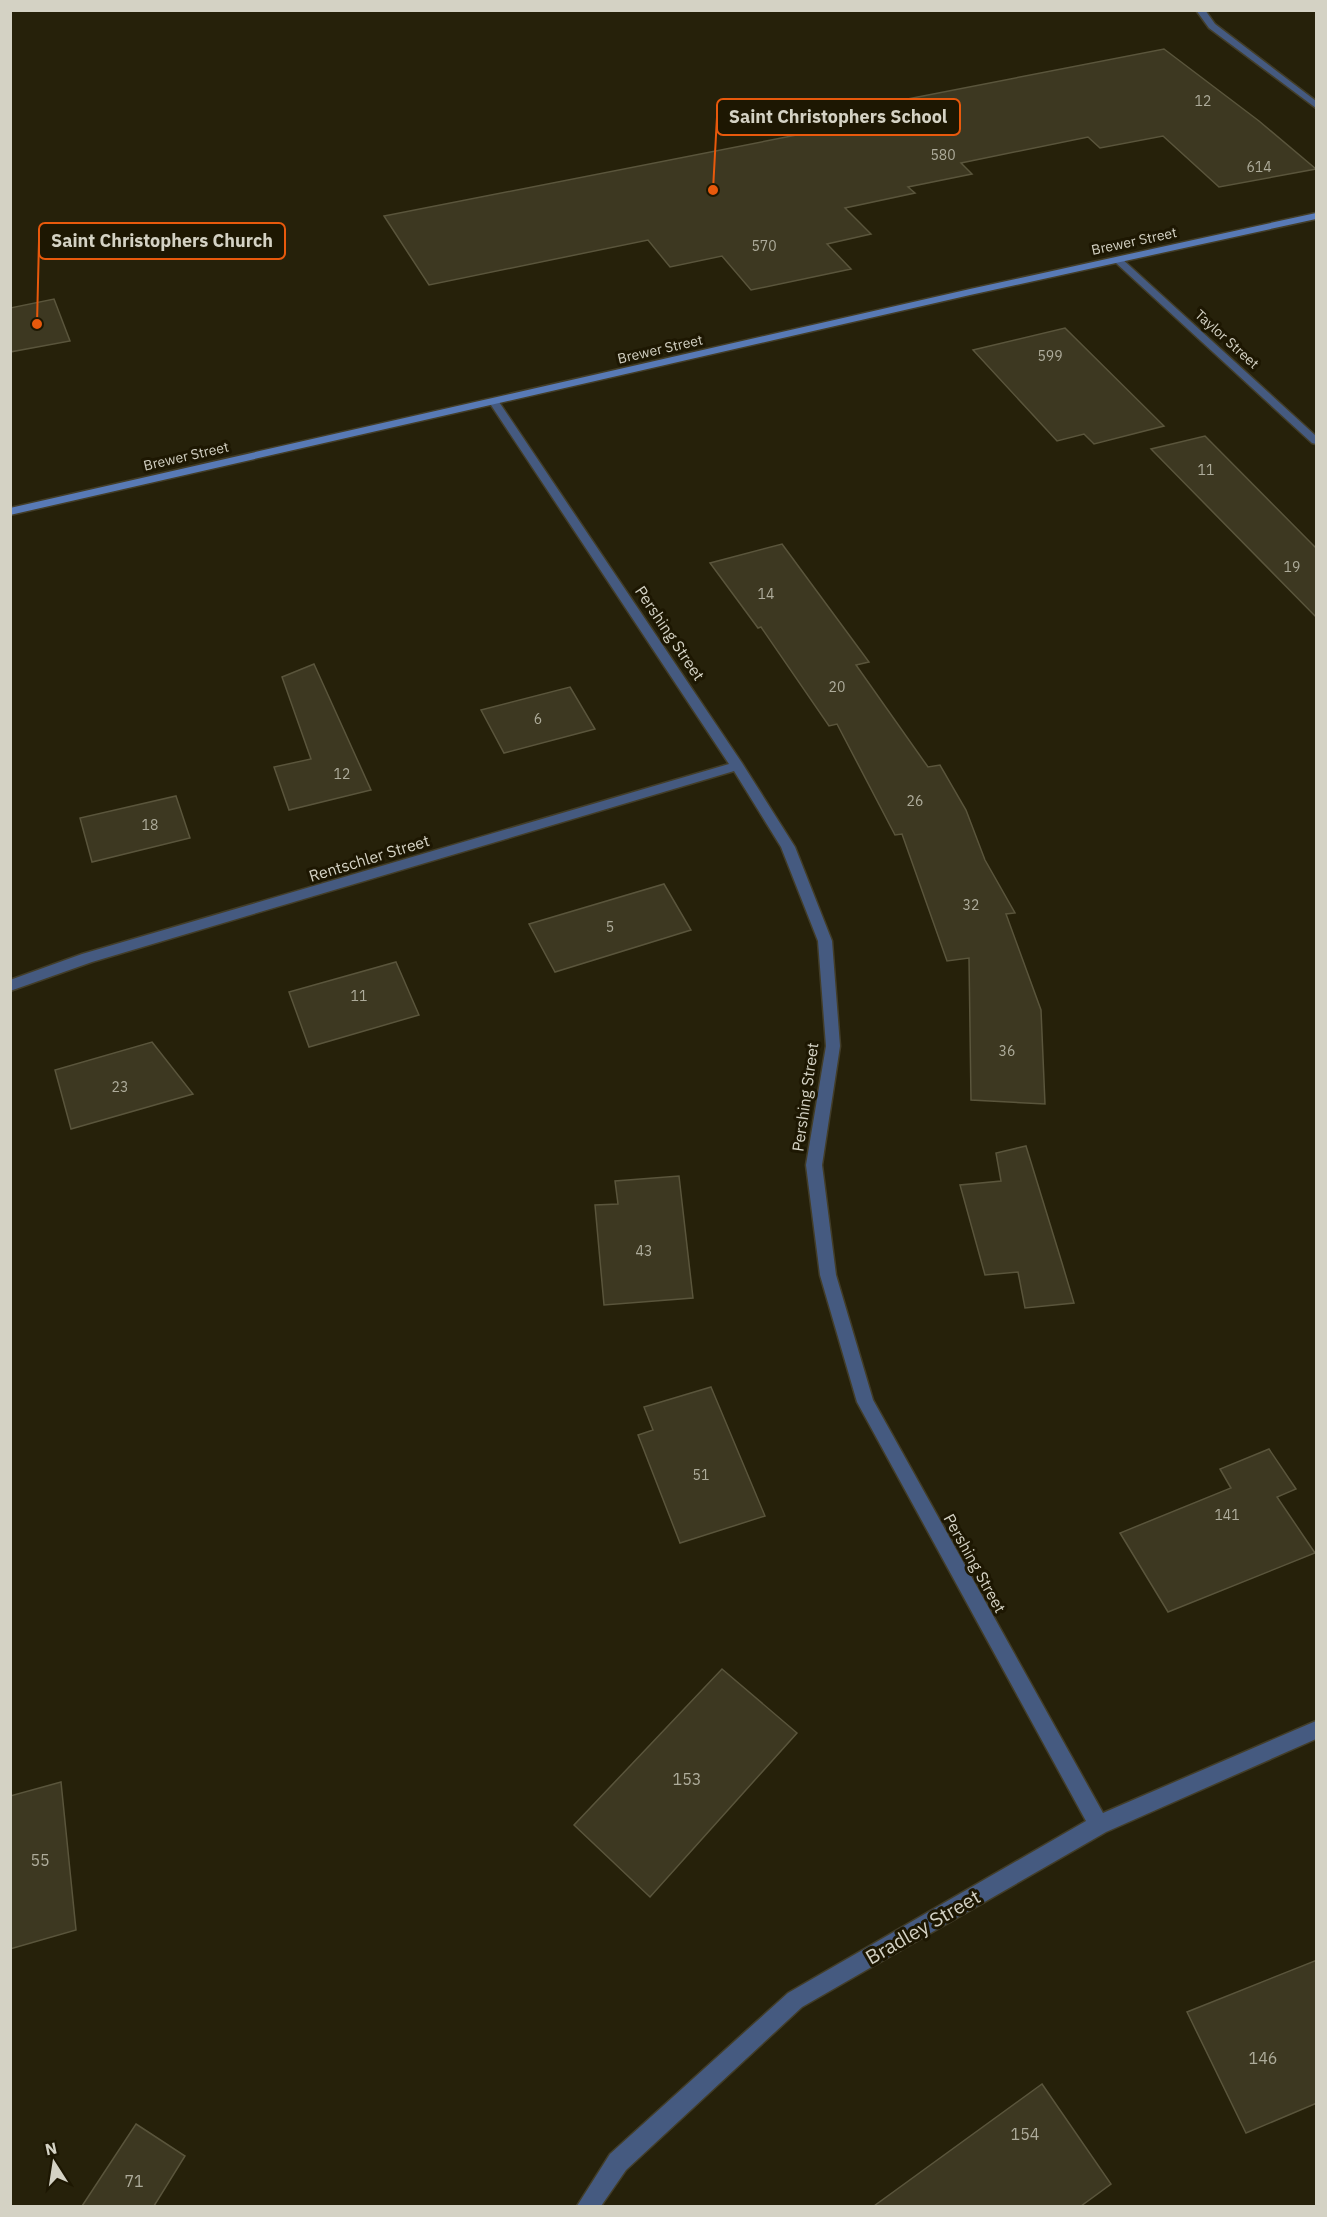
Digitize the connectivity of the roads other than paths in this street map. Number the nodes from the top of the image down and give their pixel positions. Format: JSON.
{"nodes":[{"id":1,"x":1200,"y":10,"type":"edge"},
{"id":2,"x":1317,"y":105,"type":"edge"},
{"id":3,"x":1317,"y":216,"type":"edge"},
{"id":4,"x":1118,"y":260,"type":"junction"},
{"id":5,"x":494,"y":402,"type":"junction"},
{"id":6,"x":1317,"y":441,"type":"edge"},
{"id":7,"x":10,"y":512,"type":"edge"},
{"id":8,"x":737,"y":766,"type":"junction"},
{"id":9,"x":10,"y":986,"type":"edge"},
{"id":10,"x":1317,"y":1730,"type":"edge"},
{"id":11,"x":1099,"y":1825,"type":"junction"},
{"id":12,"x":588,"y":2206,"type":"edge"}],
"edges":[{"from":1,"to":2,"type":"street"},
{"from":3,"to":4,"type":"street","name":"Brewer Street"},
{"from":4,"to":5,"type":"street","name":"Brewer Street"},
{"from":4,"to":6,"type":"street","name":"Taylor Street"},
{"from":5,"to":7,"type":"street","name":"Brewer Street"},
{"from":5,"to":8,"type":"street","name":"Pershing Street"},
{"from":8,"to":9,"type":"street","name":"Rentschler Street"},
{"from":8,"to":11,"type":"street","name":"Pershing Street"},
{"from":10,"to":11,"type":"street","name":"Bradley Street"},
{"from":11,"to":12,"type":"street","name":"Bradley Street"}]}
